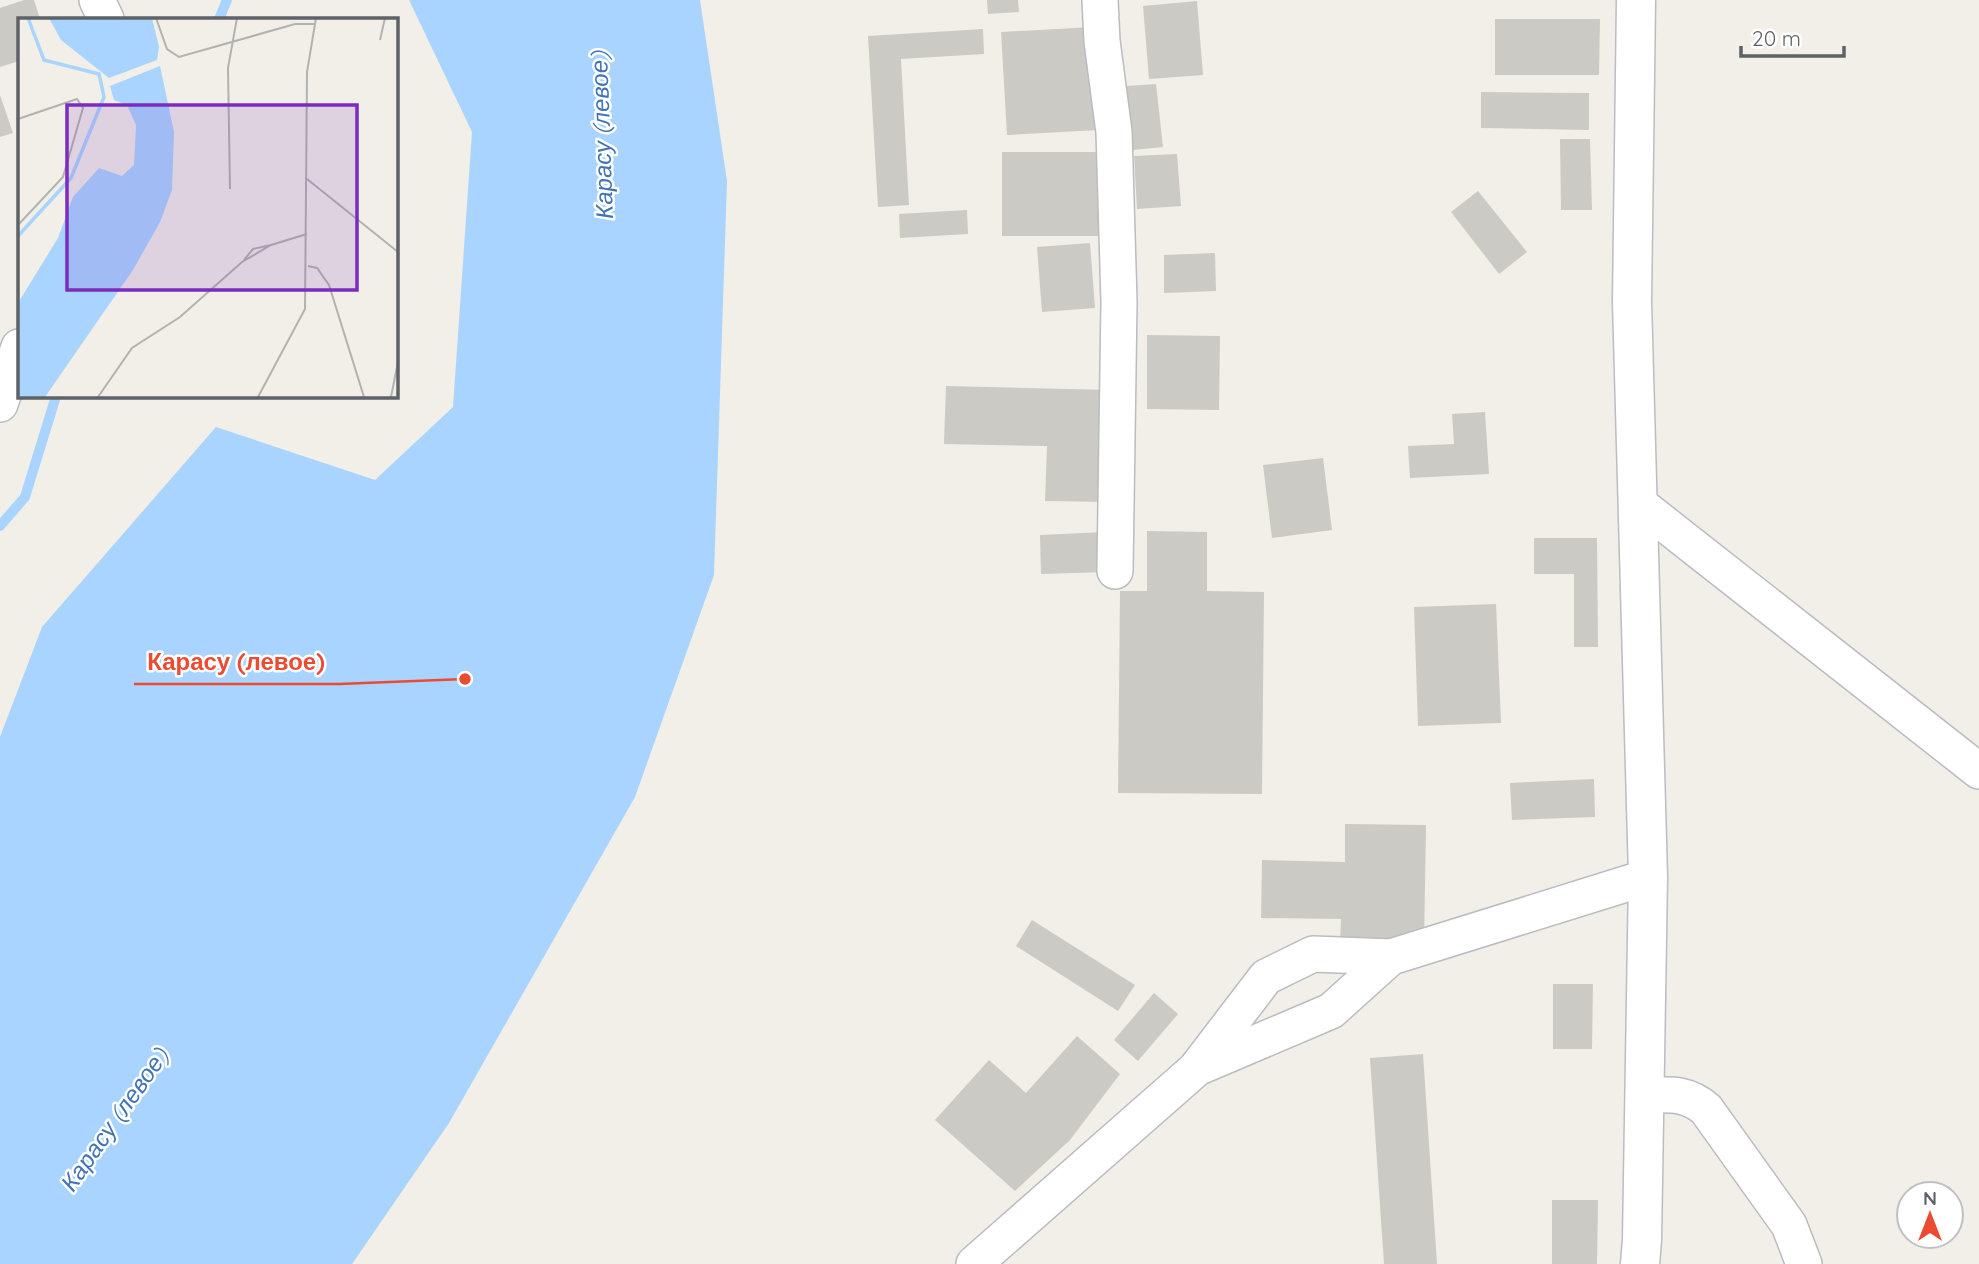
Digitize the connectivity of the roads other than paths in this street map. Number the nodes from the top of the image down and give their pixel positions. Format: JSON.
{"nodes":[{"id":1,"x":97,"y":0,"type":"edge"},
{"id":2,"x":1100,"y":0,"type":"edge"},
{"id":3,"x":1636,"y":0,"type":"edge"},
{"id":4,"x":106,"y":18,"type":"edge"},
{"id":5,"x":18,"y":350,"type":"edge"},
{"id":6,"x":0,"y":404,"type":"edge"},
{"id":7,"x":1638,"y":503,"type":"junction"},
{"id":8,"x":1115,"y":571,"type":"dead end"},
{"id":9,"x":1979,"y":771,"type":"edge"},
{"id":10,"x":1648,"y":877,"type":"junction"},
{"id":11,"x":1391,"y":957,"type":"junction"},
{"id":12,"x":1197,"y":1068,"type":"junction"},
{"id":13,"x":1645,"y":1095,"type":"junction"},
{"id":14,"x":974,"y":1264,"type":"edge"},
{"id":15,"x":1640,"y":1264,"type":"edge"},
{"id":16,"x":1804,"y":1264,"type":"edge"}],
"edges":[{"from":1,"to":4,"type":"street"},
{"from":2,"to":8,"type":"street"},
{"from":3,"to":7,"type":"main road"},
{"from":5,"to":6,"type":"street"},
{"from":7,"to":9,"type":"street"},
{"from":7,"to":10,"type":"main road"},
{"from":10,"to":11,"type":"street"},
{"from":10,"to":13,"type":"main road"},
{"from":11,"to":12,"type":"street"},
{"from":11,"to":12,"type":"street"},
{"from":12,"to":14,"type":"street"},
{"from":13,"to":15,"type":"main road"},
{"from":13,"to":16,"type":"street"}]}
